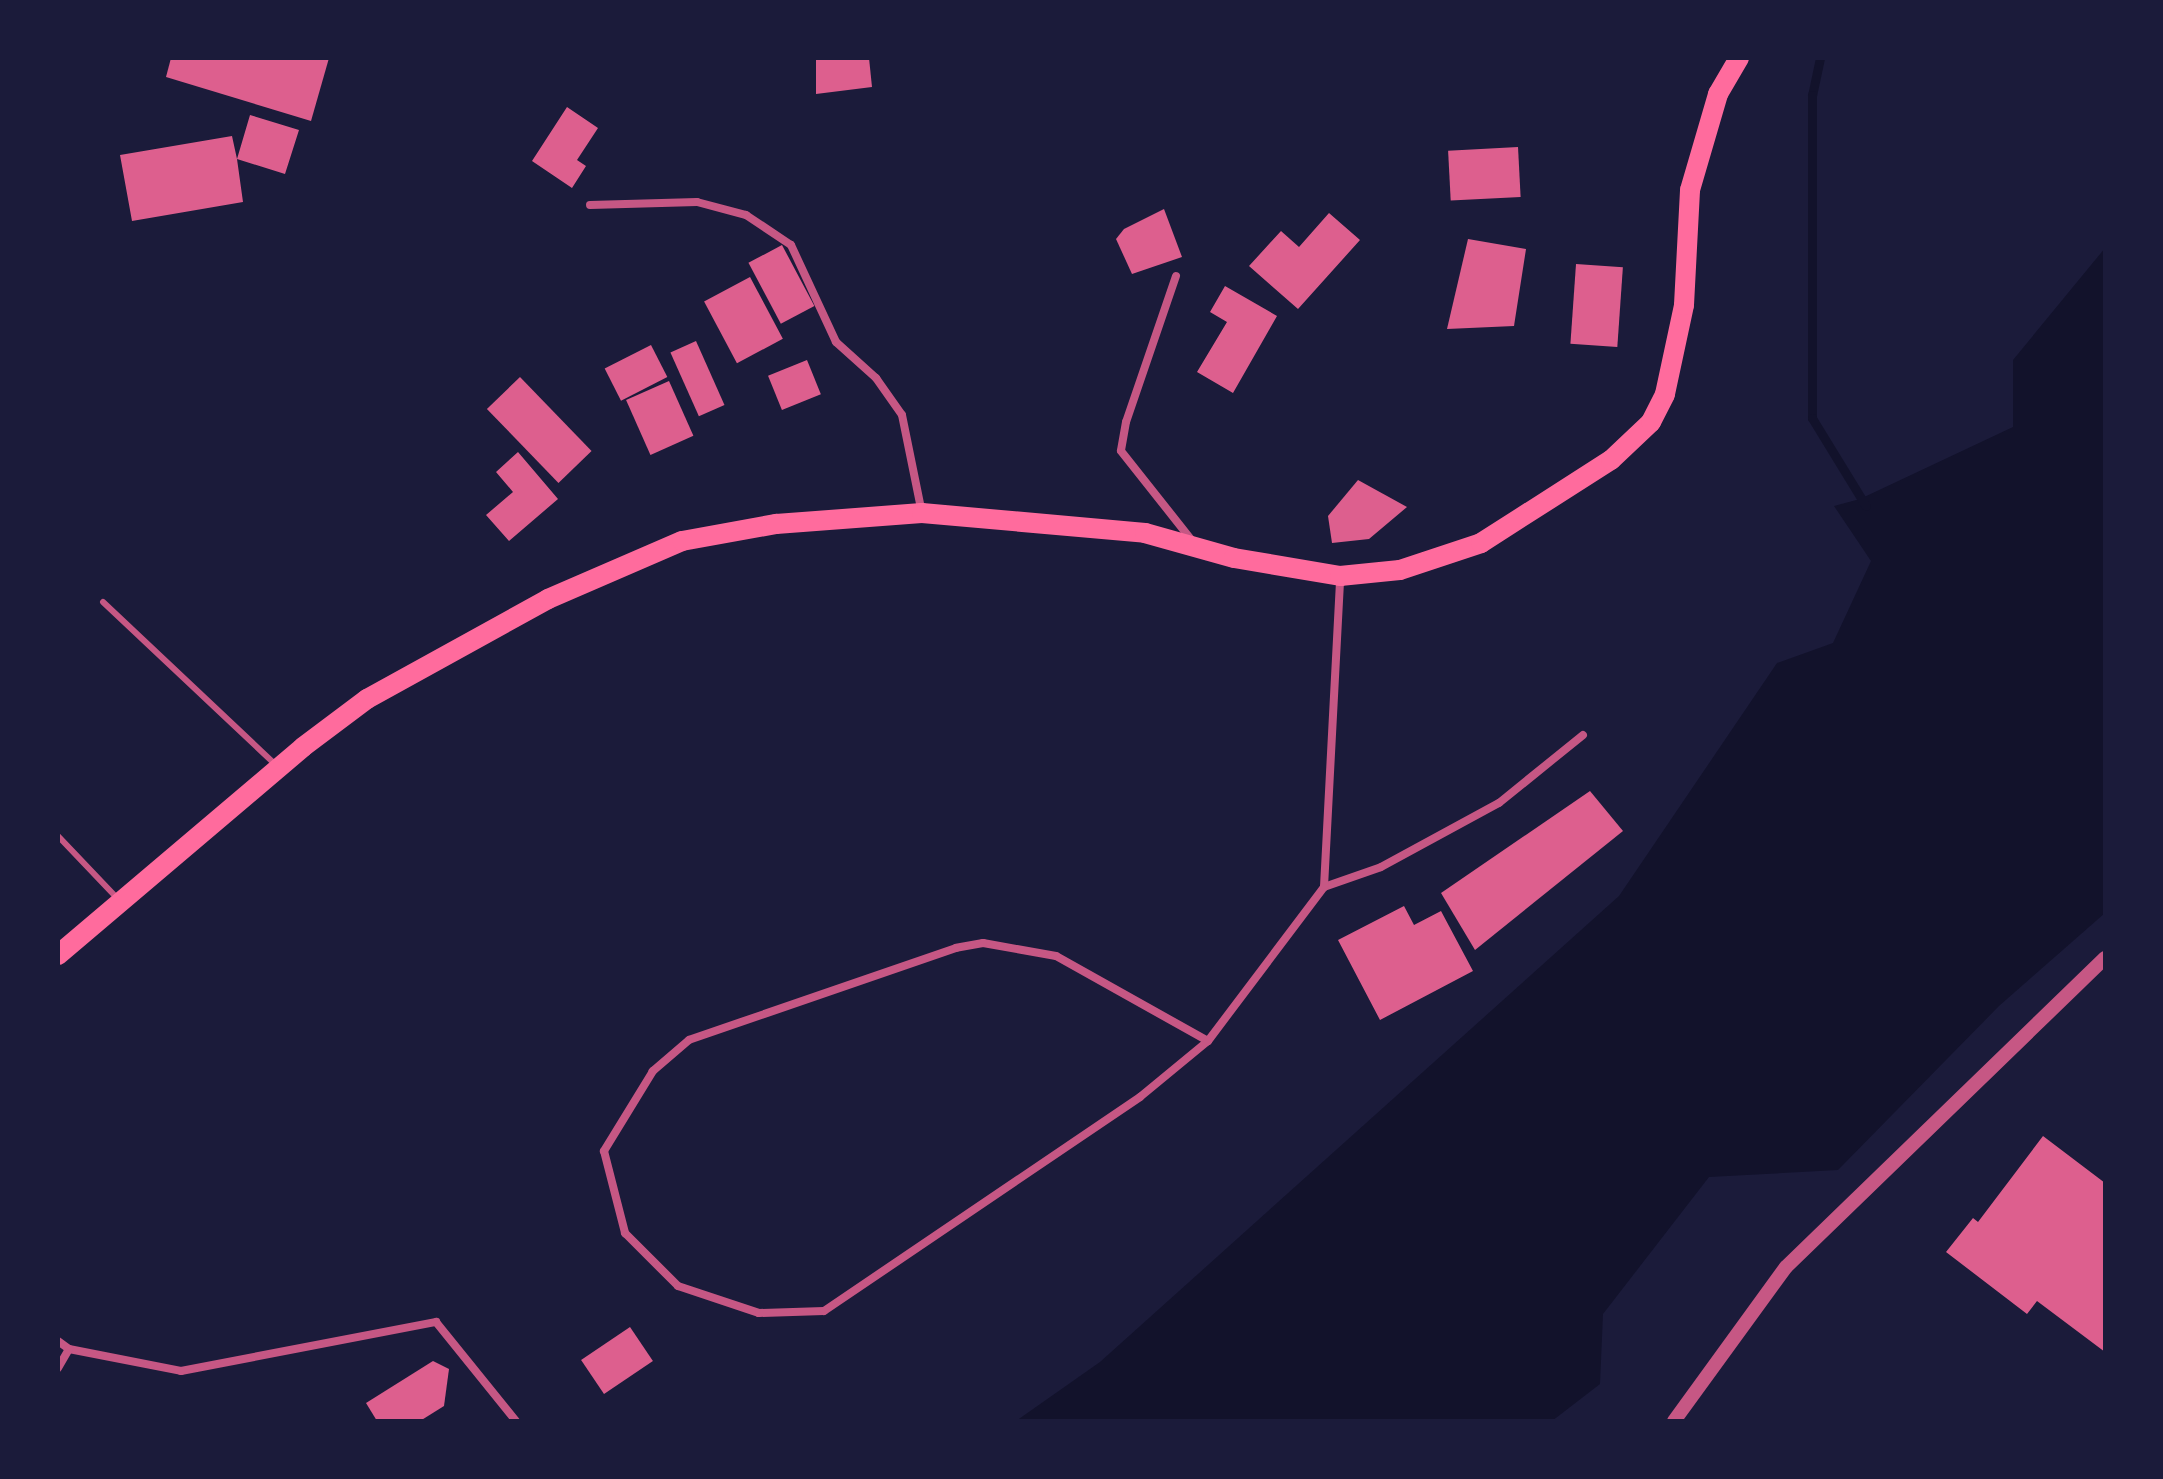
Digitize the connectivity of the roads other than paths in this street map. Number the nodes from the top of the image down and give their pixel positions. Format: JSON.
{"nodes":[{"id":1,"x":1739,"y":58,"type":"edge"},
{"id":2,"x":590,"y":205,"type":"dead end"},
{"id":3,"x":1176,"y":276,"type":"dead end"},
{"id":4,"x":922,"y":513,"type":"junction"},
{"id":5,"x":1196,"y":545,"type":"junction"},
{"id":6,"x":1340,"y":576,"type":"junction"},
{"id":7,"x":103,"y":602,"type":"dead end"},
{"id":8,"x":1583,"y":735,"type":"dead end"},
{"id":9,"x":279,"y":768,"type":"junction"},
{"id":10,"x":58,"y":836,"type":"edge"},
{"id":11,"x":1324,"y":887,"type":"junction"},
{"id":12,"x":122,"y":903,"type":"junction"},
{"id":13,"x":58,"y":955,"type":"edge"},
{"id":14,"x":2105,"y":958,"type":"edge"},
{"id":15,"x":1208,"y":1041,"type":"junction"},
{"id":16,"x":58,"y":1341,"type":"edge"},
{"id":17,"x":69,"y":1349,"type":"junction"},
{"id":18,"x":58,"y":1368,"type":"edge"},
{"id":19,"x":516,"y":1421,"type":"edge"},
{"id":20,"x":1674,"y":1421,"type":"edge"}],
"edges":[{"from":1,"to":6,"type":"main road"},
{"from":2,"to":4,"type":"street"},
{"from":3,"to":5,"type":"street"},
{"from":4,"to":5,"type":"main road"},
{"from":4,"to":9,"type":"main road"},
{"from":5,"to":6,"type":"main road"},
{"from":6,"to":11,"type":"street"},
{"from":7,"to":9,"type":"lane"},
{"from":8,"to":11,"type":"street"},
{"from":9,"to":12,"type":"main road"},
{"from":10,"to":12,"type":"lane"},
{"from":11,"to":15,"type":"street"},
{"from":12,"to":13,"type":"main road"},
{"from":14,"to":20,"type":"street"},
{"from":15,"to":15,"type":"street"},
{"from":16,"to":17,"type":"street"},
{"from":17,"to":18,"type":"street"},
{"from":17,"to":19,"type":"street"}]}
